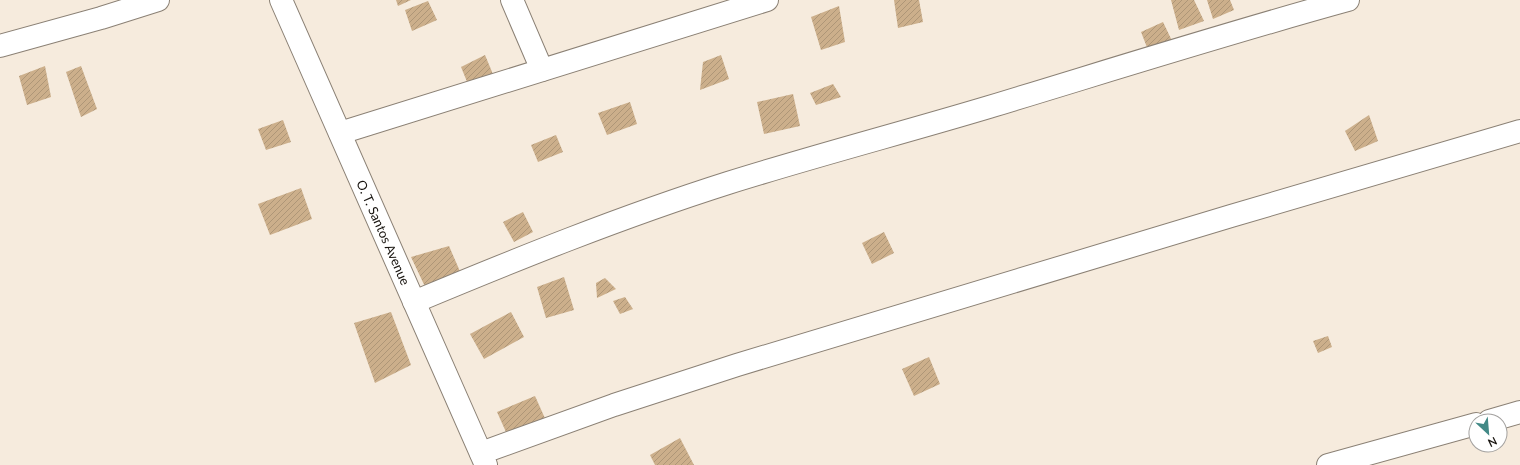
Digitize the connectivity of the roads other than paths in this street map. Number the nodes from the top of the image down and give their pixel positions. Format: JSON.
{"nodes":[{"id":1,"x":158,"y":0,"type":"edge"},
{"id":2,"x":281,"y":0,"type":"edge"},
{"id":3,"x":512,"y":0,"type":"edge"},
{"id":4,"x":1348,"y":0,"type":"edge"},
{"id":5,"x":760,"y":1,"type":"edge"},
{"id":6,"x":0,"y":46,"type":"edge"},
{"id":7,"x":542,"y":70,"type":"junction"},
{"id":8,"x":1520,"y":131,"type":"edge"},
{"id":9,"x":340,"y":133,"type":"junction"},
{"id":10,"x":414,"y":302,"type":"junction"},
{"id":11,"x":1520,"y":412,"type":"edge"},
{"id":12,"x":1508,"y":415,"type":"edge"},
{"id":13,"x":1468,"y":426,"type":"edge"},
{"id":14,"x":484,"y":459,"type":"edge"},
{"id":15,"x":1328,"y":465,"type":"edge"}],
"edges":[{"from":1,"to":6,"type":"street"},
{"from":2,"to":9,"type":"street","name":"O. T. Santos Avenue"},
{"from":3,"to":7,"type":"street"},
{"from":4,"to":10,"type":"street"},
{"from":5,"to":7,"type":"street"},
{"from":7,"to":9,"type":"street"},
{"from":8,"to":14,"type":"street"},
{"from":9,"to":10,"type":"street","name":"O. T. Santos Avenue"},
{"from":10,"to":14,"type":"street","name":"O. T. Santos Avenue"},
{"from":11,"to":12,"type":"street"},
{"from":13,"to":15,"type":"street"}]}
